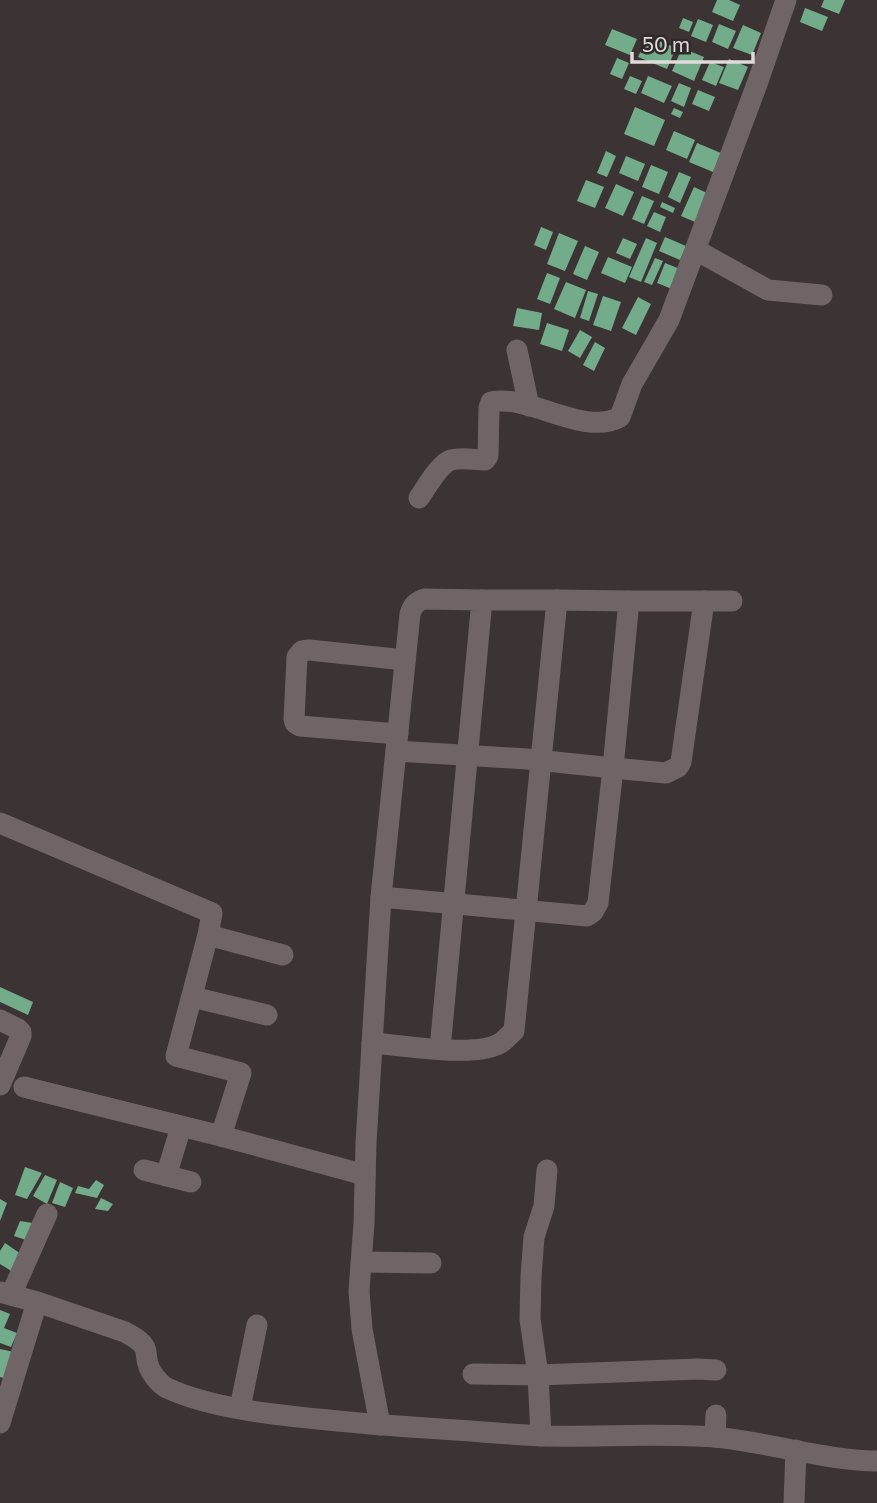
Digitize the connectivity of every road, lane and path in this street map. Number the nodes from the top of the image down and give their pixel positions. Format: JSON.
{"nodes":[{"id":1,"x":786,"y":0,"type":"edge"},
{"id":2,"x":696,"y":250,"type":"junction"},
{"id":3,"x":822,"y":295,"type":"dead end"},
{"id":4,"x":517,"y":350,"type":"dead end"},
{"id":5,"x":529,"y":406,"type":"junction"},
{"id":6,"x":419,"y":498,"type":"dead end"},
{"id":7,"x":482,"y":600,"type":"junction"},
{"id":8,"x":557,"y":600,"type":"junction"},
{"id":9,"x":628,"y":601,"type":"junction"},
{"id":10,"x":704,"y":601,"type":"junction"},
{"id":11,"x":732,"y":601,"type":"dead end"},
{"id":12,"x":405,"y":660,"type":"junction"},
{"id":13,"x":397,"y":742,"type":"junction"},
{"id":14,"x":467,"y":754,"type":"junction"},
{"id":15,"x":540,"y":760,"type":"junction"},
{"id":16,"x":613,"y":768,"type":"junction"},
{"id":17,"x":0,"y":823,"type":"edge"},
{"id":18,"x":381,"y":897,"type":"junction"},
{"id":19,"x":453,"y":904,"type":"junction"},
{"id":20,"x":526,"y":910,"type":"junction"},
{"id":21,"x":208,"y":935,"type":"junction"},
{"id":22,"x":283,"y":955,"type":"dead end"},
{"id":23,"x":192,"y":997,"type":"junction"},
{"id":24,"x":267,"y":1015,"type":"dead end"},
{"id":25,"x":0,"y":1020,"type":"edge"},
{"id":26,"x":372,"y":1043,"type":"junction"},
{"id":27,"x":440,"y":1049,"type":"junction"},
{"id":28,"x":0,"y":1085,"type":"edge"},
{"id":29,"x":24,"y":1087,"type":"dead end"},
{"id":30,"x":181,"y":1127,"type":"junction"},
{"id":31,"x":221,"y":1136,"type":"junction"},
{"id":32,"x":144,"y":1170,"type":"dead end"},
{"id":33,"x":547,"y":1170,"type":"dead end"},
{"id":34,"x":365,"y":1175,"type":"junction"},
{"id":35,"x":166,"y":1176,"type":"junction"},
{"id":36,"x":191,"y":1182,"type":"dead end"},
{"id":37,"x":47,"y":1214,"type":"dead end"},
{"id":38,"x":362,"y":1262,"type":"junction"},
{"id":39,"x":431,"y":1262,"type":"dead end"},
{"id":40,"x":6,"y":1294,"type":"edge"},
{"id":41,"x":37,"y":1302,"type":"junction"},
{"id":42,"x":257,"y":1325,"type":"dead end"},
{"id":43,"x":716,"y":1370,"type":"dead end"},
{"id":44,"x":473,"y":1374,"type":"dead end"},
{"id":45,"x":538,"y":1375,"type":"junction"},
{"id":46,"x":240,"y":1408,"type":"junction"},
{"id":47,"x":716,"y":1415,"type":"dead end"},
{"id":48,"x":0,"y":1423,"type":"edge"},
{"id":49,"x":380,"y":1425,"type":"junction"},
{"id":50,"x":541,"y":1436,"type":"junction"},
{"id":51,"x":715,"y":1437,"type":"junction"},
{"id":52,"x":796,"y":1450,"type":"junction"},
{"id":53,"x":877,"y":1461,"type":"edge"},
{"id":54,"x":794,"y":1503,"type":"edge"}],
"edges":[{"from":1,"to":2,"type":"street"},
{"from":2,"to":3,"type":"street"},
{"from":2,"to":5,"type":"street"},
{"from":4,"to":5,"type":"street"},
{"from":5,"to":6,"type":"street"},
{"from":7,"to":8,"type":"street"},
{"from":7,"to":12,"type":"street"},
{"from":7,"to":14,"type":"street"},
{"from":8,"to":9,"type":"street"},
{"from":8,"to":15,"type":"street"},
{"from":9,"to":10,"type":"street"},
{"from":9,"to":16,"type":"street"},
{"from":10,"to":11,"type":"street"},
{"from":10,"to":16,"type":"street"},
{"from":12,"to":13,"type":"street"},
{"from":12,"to":13,"type":"street"},
{"from":13,"to":14,"type":"street"},
{"from":13,"to":18,"type":"street"},
{"from":14,"to":15,"type":"street"},
{"from":14,"to":19,"type":"street"},
{"from":15,"to":16,"type":"street"},
{"from":15,"to":20,"type":"street"},
{"from":16,"to":20,"type":"street"},
{"from":17,"to":21,"type":"street"},
{"from":18,"to":19,"type":"street"},
{"from":18,"to":26,"type":"street"},
{"from":19,"to":20,"type":"street"},
{"from":19,"to":27,"type":"street"},
{"from":20,"to":27,"type":"street"},
{"from":21,"to":22,"type":"street"},
{"from":21,"to":23,"type":"street"},
{"from":23,"to":24,"type":"street"},
{"from":23,"to":31,"type":"street"},
{"from":25,"to":28,"type":"street"},
{"from":26,"to":27,"type":"street"},
{"from":26,"to":34,"type":"street"},
{"from":29,"to":30,"type":"street"},
{"from":30,"to":31,"type":"street"},
{"from":30,"to":35,"type":"street"},
{"from":31,"to":34,"type":"street"},
{"from":32,"to":35,"type":"street"},
{"from":33,"to":45,"type":"street"},
{"from":34,"to":38,"type":"street"},
{"from":35,"to":36,"type":"street"},
{"from":37,"to":40,"type":"street"},
{"from":38,"to":39,"type":"street"},
{"from":38,"to":49,"type":"street"},
{"from":40,"to":41,"type":"street"},
{"from":41,"to":46,"type":"street"},
{"from":41,"to":48,"type":"street"},
{"from":42,"to":46,"type":"street"},
{"from":43,"to":45,"type":"street"},
{"from":44,"to":45,"type":"street"},
{"from":45,"to":50,"type":"street"},
{"from":46,"to":49,"type":"street"},
{"from":47,"to":51,"type":"street"},
{"from":49,"to":50,"type":"street"},
{"from":50,"to":51,"type":"street"},
{"from":51,"to":52,"type":"street"},
{"from":52,"to":53,"type":"street"},
{"from":52,"to":54,"type":"street"}]}
